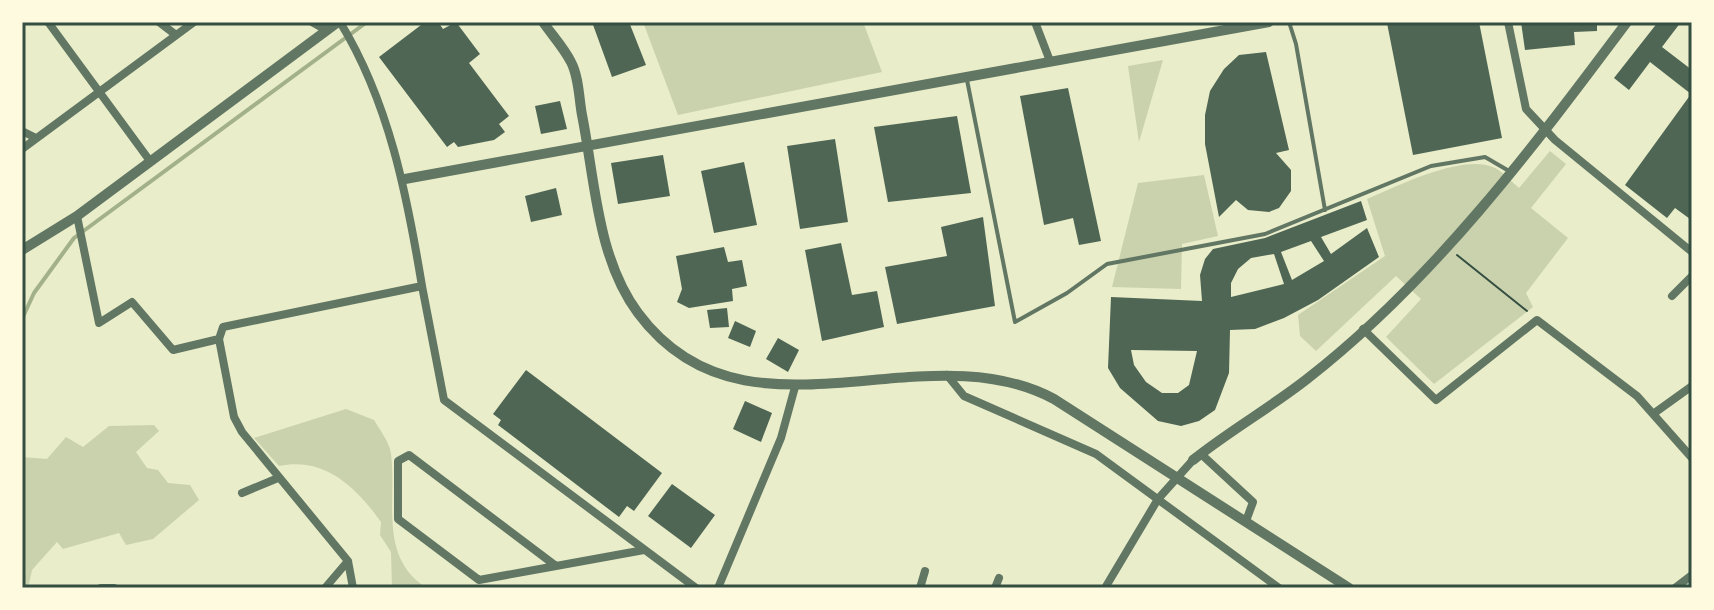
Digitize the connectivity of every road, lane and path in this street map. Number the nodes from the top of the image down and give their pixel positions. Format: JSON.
{"nodes":[{"id":1,"x":48,"y":22,"type":"edge"},
{"id":2,"x":159,"y":22,"type":"edge"},
{"id":3,"x":194,"y":22,"type":"edge"},
{"id":4,"x":312,"y":22,"type":"edge"},
{"id":5,"x":339,"y":22,"type":"edge"},
{"id":6,"x":543,"y":22,"type":"edge"},
{"id":7,"x":1035,"y":22,"type":"edge"},
{"id":8,"x":1269,"y":22,"type":"edge"},
{"id":9,"x":1289,"y":22,"type":"edge"},
{"id":10,"x":1508,"y":22,"type":"edge"},
{"id":11,"x":1627,"y":22,"type":"edge"},
{"id":12,"x":326,"y":30,"type":"junction"},
{"id":13,"x":176,"y":35,"type":"junction"},
{"id":14,"x":1050,"y":61,"type":"junction"},
{"id":15,"x":967,"y":78,"type":"junction"},
{"id":16,"x":99,"y":91,"type":"junction"},
{"id":17,"x":22,"y":131,"type":"edge"},
{"id":18,"x":1546,"y":131,"type":"junction"},
{"id":19,"x":36,"y":138,"type":"junction"},
{"id":20,"x":588,"y":146,"type":"junction"},
{"id":21,"x":22,"y":149,"type":"edge"},
{"id":22,"x":150,"y":161,"type":"junction"},
{"id":23,"x":1511,"y":172,"type":"junction"},
{"id":24,"x":405,"y":179,"type":"junction"},
{"id":25,"x":1325,"y":210,"type":"junction"},
{"id":26,"x":78,"y":222,"type":"junction"},
{"id":27,"x":1446,"y":246,"type":"junction"},
{"id":28,"x":22,"y":250,"type":"edge"},
{"id":29,"x":1692,"y":252,"type":"edge"},
{"id":30,"x":1692,"y":276,"type":"edge"},
{"id":31,"x":422,"y":286,"type":"junction"},
{"id":32,"x":1672,"y":296,"type":"dead end"},
{"id":33,"x":1537,"y":320,"type":"junction"},
{"id":34,"x":1363,"y":329,"type":"junction"},
{"id":35,"x":219,"y":339,"type":"junction"},
{"id":36,"x":947,"y":375,"type":"junction"},
{"id":37,"x":1692,"y":386,"type":"edge"},
{"id":38,"x":795,"y":387,"type":"junction"},
{"id":39,"x":1653,"y":414,"type":"junction"},
{"id":40,"x":1197,"y":457,"type":"junction"},
{"id":41,"x":1692,"y":458,"type":"edge"},
{"id":42,"x":278,"y":478,"type":"junction"},
{"id":43,"x":242,"y":493,"type":"dead end"},
{"id":44,"x":1158,"y":499,"type":"junction"},
{"id":45,"x":1246,"y":521,"type":"junction"},
{"id":46,"x":644,"y":550,"type":"junction"},
{"id":47,"x":348,"y":561,"type":"junction"},
{"id":48,"x":556,"y":566,"type":"junction"},
{"id":49,"x":925,"y":571,"type":"dead end"},
{"id":50,"x":1692,"y":575,"type":"edge"},
{"id":51,"x":999,"y":578,"type":"dead end"},
{"id":52,"x":101,"y":588,"type":"edge"},
{"id":53,"x":114,"y":588,"type":"edge"},
{"id":54,"x":325,"y":588,"type":"edge"},
{"id":55,"x":353,"y":588,"type":"edge"},
{"id":56,"x":696,"y":588,"type":"edge"},
{"id":57,"x":718,"y":588,"type":"edge"},
{"id":58,"x":920,"y":588,"type":"edge"},
{"id":59,"x":995,"y":588,"type":"edge"},
{"id":60,"x":1105,"y":588,"type":"edge"},
{"id":61,"x":1279,"y":588,"type":"edge"},
{"id":62,"x":1349,"y":588,"type":"edge"},
{"id":63,"x":1675,"y":588,"type":"edge"}],
"edges":[{"from":1,"to":16,"type":"street"},
{"from":2,"to":13,"type":"street"},
{"from":3,"to":13,"type":"street"},
{"from":4,"to":12,"type":"street"},
{"from":5,"to":12,"type":"street"},
{"from":5,"to":24,"type":"street"},
{"from":6,"to":20,"type":"street"},
{"from":7,"to":14,"type":"street"},
{"from":8,"to":14,"type":"street"},
{"from":9,"to":25,"type":"lane"},
{"from":10,"to":18,"type":"street"},
{"from":11,"to":18,"type":"street"},
{"from":12,"to":22,"type":"street"},
{"from":13,"to":16,"type":"street"},
{"from":14,"to":15,"type":"street"},
{"from":15,"to":20,"type":"street"},
{"from":15,"to":25,"type":"lane"},
{"from":16,"to":19,"type":"street"},
{"from":16,"to":22,"type":"street"},
{"from":17,"to":19,"type":"street"},
{"from":18,"to":23,"type":"street"},
{"from":18,"to":29,"type":"street"},
{"from":19,"to":21,"type":"street"},
{"from":20,"to":24,"type":"street"},
{"from":20,"to":38,"type":"street"},
{"from":22,"to":26,"type":"street"},
{"from":23,"to":25,"type":"lane"},
{"from":23,"to":27,"type":"street"},
{"from":24,"to":31,"type":"street"},
{"from":26,"to":28,"type":"street"},
{"from":26,"to":35,"type":"street"},
{"from":27,"to":33,"type":"path"},
{"from":27,"to":34,"type":"street"},
{"from":30,"to":32,"type":"street"},
{"from":31,"to":35,"type":"street"},
{"from":31,"to":46,"type":"street"},
{"from":33,"to":34,"type":"street"},
{"from":33,"to":39,"type":"street"},
{"from":34,"to":40,"type":"street"},
{"from":35,"to":42,"type":"street"},
{"from":36,"to":38,"type":"street"},
{"from":36,"to":44,"type":"street"},
{"from":36,"to":45,"type":"street"},
{"from":37,"to":39,"type":"street"},
{"from":38,"to":57,"type":"street"},
{"from":39,"to":41,"type":"street"},
{"from":40,"to":44,"type":"street"},
{"from":40,"to":45,"type":"street"},
{"from":42,"to":43,"type":"street"},
{"from":42,"to":47,"type":"street"},
{"from":44,"to":60,"type":"street"},
{"from":44,"to":61,"type":"street"},
{"from":45,"to":62,"type":"street"},
{"from":46,"to":48,"type":"street"},
{"from":46,"to":56,"type":"street"},
{"from":47,"to":54,"type":"street"},
{"from":47,"to":55,"type":"street"},
{"from":48,"to":48,"type":"street"},
{"from":49,"to":58,"type":"street"},
{"from":50,"to":63,"type":"street"},
{"from":51,"to":59,"type":"street"},
{"from":52,"to":53,"type":"street"}]}
